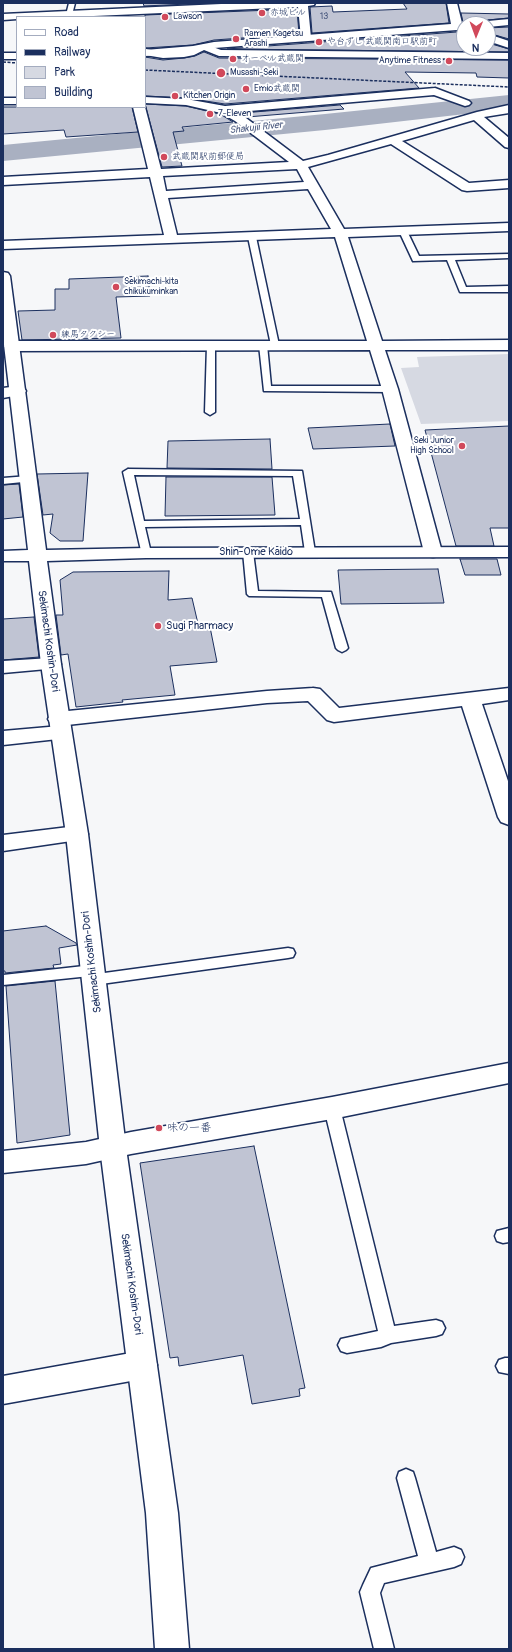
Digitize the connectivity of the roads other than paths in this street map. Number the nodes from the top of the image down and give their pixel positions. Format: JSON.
{"nodes":[{"id":1,"x":303,"y":3,"type":"edge"},
{"id":2,"x":310,"y":3,"type":"edge"},
{"id":3,"x":452,"y":3,"type":"edge"},
{"id":4,"x":72,"y":8,"type":"edge"},
{"id":5,"x":136,"y":10,"type":"edge"},
{"id":6,"x":457,"y":16,"type":"edge"},
{"id":7,"x":3,"y":17,"type":"edge"},
{"id":8,"x":509,"y":22,"type":"edge"},
{"id":9,"x":496,"y":23,"type":"edge"},
{"id":10,"x":456,"y":27,"type":"edge"},
{"id":11,"x":306,"y":38,"type":"junction"},
{"id":12,"x":496,"y":40,"type":"edge"},
{"id":13,"x":509,"y":45,"type":"edge"},
{"id":14,"x":202,"y":48,"type":"junction"},
{"id":15,"x":146,"y":52,"type":"edge"},
{"id":16,"x":3,"y":56,"type":"edge"},
{"id":17,"x":16,"y":56,"type":"edge"},
{"id":18,"x":509,"y":56,"type":"edge"},
{"id":19,"x":146,"y":100,"type":"edge"},
{"id":20,"x":3,"y":101,"type":"edge"},
{"id":21,"x":16,"y":101,"type":"edge"},
{"id":22,"x":465,"y":103,"type":"dead end"},
{"id":23,"x":139,"y":108,"type":"edge"},
{"id":24,"x":225,"y":110,"type":"junction"},
{"id":25,"x":509,"y":110,"type":"edge"},
{"id":26,"x":476,"y":116,"type":"junction"},
{"id":27,"x":392,"y":140,"type":"junction"},
{"id":28,"x":509,"y":144,"type":"edge"},
{"id":29,"x":302,"y":165,"type":"junction"},
{"id":30,"x":155,"y":173,"type":"junction"},
{"id":31,"x":3,"y":181,"type":"edge"},
{"id":32,"x":509,"y":184,"type":"edge"},
{"id":33,"x":313,"y":185,"type":"junction"},
{"id":34,"x":161,"y":195,"type":"junction"},
{"id":35,"x":509,"y":227,"type":"edge"},
{"id":36,"x":402,"y":231,"type":"junction"},
{"id":37,"x":340,"y":234,"type":"junction"},
{"id":38,"x":252,"y":237,"type":"junction"},
{"id":39,"x":172,"y":240,"type":"junction"},
{"id":40,"x":3,"y":245,"type":"edge"},
{"id":41,"x":509,"y":256,"type":"edge"},
{"id":42,"x":450,"y":258,"type":"junction"},
{"id":43,"x":3,"y":280,"type":"edge"},
{"id":44,"x":509,"y":289,"type":"edge"},
{"id":45,"x":211,"y":345,"type":"junction"},
{"id":46,"x":269,"y":345,"type":"junction"},
{"id":47,"x":376,"y":345,"type":"junction"},
{"id":48,"x":509,"y":345,"type":"edge"},
{"id":49,"x":12,"y":346,"type":"junction"},
{"id":50,"x":390,"y":389,"type":"junction"},
{"id":51,"x":10,"y":392,"type":"edge"},
{"id":52,"x":210,"y":412,"type":"dead end"},
{"id":53,"x":29,"y":479,"type":"junction"},
{"id":54,"x":3,"y":481,"type":"edge"},
{"id":55,"x":305,"y":522,"type":"junction"},
{"id":56,"x":140,"y":524,"type":"junction"},
{"id":57,"x":248,"y":552,"type":"junction"},
{"id":58,"x":310,"y":552,"type":"junction"},
{"id":59,"x":433,"y":552,"type":"junction"},
{"id":60,"x":509,"y":552,"type":"edge"},
{"id":61,"x":146,"y":553,"type":"junction"},
{"id":62,"x":37,"y":555,"type":"junction"},
{"id":63,"x":3,"y":556,"type":"edge"},
{"id":64,"x":342,"y":648,"type":"dead end"},
{"id":65,"x":51,"y":664,"type":"junction"},
{"id":66,"x":3,"y":668,"type":"edge"},
{"id":67,"x":509,"y":694,"type":"edge"},
{"id":68,"x":470,"y":698,"type":"junction"},
{"id":69,"x":59,"y":726,"type":"junction"},
{"id":70,"x":3,"y":738,"type":"edge"},
{"id":71,"x":509,"y":817,"type":"edge"},
{"id":72,"x":77,"y":834,"type":"junction"},
{"id":73,"x":3,"y":843,"type":"edge"},
{"id":74,"x":288,"y":953,"type":"dead end"},
{"id":75,"x":94,"y":975,"type":"junction"},
{"id":76,"x":3,"y":980,"type":"edge"},
{"id":77,"x":509,"y":1073,"type":"edge"},
{"id":78,"x":332,"y":1108,"type":"junction"},
{"id":79,"x":113,"y":1148,"type":"junction"},
{"id":80,"x":3,"y":1162,"type":"edge"},
{"id":81,"x":436,"y":1328,"type":"dead end"},
{"id":82,"x":388,"y":1335,"type":"junction"},
{"id":83,"x":347,"y":1345,"type":"dead end"},
{"id":84,"x":142,"y":1365,"type":"junction"},
{"id":85,"x":3,"y":1390,"type":"edge"},
{"id":86,"x":406,"y":1478,"type":"dead end"},
{"id":87,"x":454,"y":1557,"type":"dead end"},
{"id":88,"x":429,"y":1562,"type":"junction"},
{"id":89,"x":172,"y":1649,"type":"edge"},
{"id":90,"x":384,"y":1649,"type":"edge"}],
"edges":[{"from":1,"to":2,"type":"street"},
{"from":1,"to":5,"type":"street"},
{"from":1,"to":11,"type":"street"},
{"from":3,"to":6,"type":"street"},
{"from":4,"to":5,"type":"street"},
{"from":4,"to":7,"type":"street"},
{"from":8,"to":9,"type":"street"},
{"from":10,"to":11,"type":"street"},
{"from":11,"to":14,"type":"street"},
{"from":12,"to":13,"type":"street"},
{"from":14,"to":15,"type":"street"},
{"from":14,"to":18,"type":"street"},
{"from":16,"to":17,"type":"street"},
{"from":19,"to":24,"type":"street"},
{"from":20,"to":21,"type":"street"},
{"from":22,"to":24,"type":"street"},
{"from":23,"to":30,"type":"street"},
{"from":24,"to":29,"type":"street"},
{"from":25,"to":26,"type":"street"},
{"from":26,"to":27,"type":"street"},
{"from":26,"to":28,"type":"street"},
{"from":27,"to":29,"type":"street"},
{"from":27,"to":32,"type":"street"},
{"from":29,"to":30,"type":"street"},
{"from":29,"to":33,"type":"street"},
{"from":30,"to":31,"type":"street"},
{"from":30,"to":34,"type":"street"},
{"from":33,"to":34,"type":"street"},
{"from":33,"to":37,"type":"street"},
{"from":34,"to":39,"type":"street"},
{"from":35,"to":36,"type":"street"},
{"from":36,"to":37,"type":"street"},
{"from":36,"to":42,"type":"lane"},
{"from":37,"to":38,"type":"street"},
{"from":37,"to":47,"type":"street"},
{"from":38,"to":39,"type":"street"},
{"from":38,"to":46,"type":"lane"},
{"from":39,"to":40,"type":"street"},
{"from":41,"to":42,"type":"lane"},
{"from":42,"to":44,"type":"lane"},
{"from":43,"to":49,"type":"street","name":"Sekimachi Koshin-Dori"},
{"from":45,"to":46,"type":"street"},
{"from":45,"to":49,"type":"street"},
{"from":45,"to":52,"type":"lane"},
{"from":46,"to":47,"type":"street"},
{"from":46,"to":50,"type":"lane"},
{"from":47,"to":48,"type":"street"},
{"from":47,"to":50,"type":"street"},
{"from":49,"to":51,"type":"street","name":"Sekimachi Koshin-Dori"},
{"from":50,"to":59,"type":"street"},
{"from":51,"to":53,"type":"street","name":"Sekimachi Koshin-Dori"},
{"from":53,"to":54,"type":"lane"},
{"from":53,"to":62,"type":"street","name":"Sekimachi Koshin-Dori"},
{"from":55,"to":56,"type":"lane"},
{"from":55,"to":56,"type":"lane"},
{"from":55,"to":58,"type":"lane"},
{"from":56,"to":61,"type":"lane"},
{"from":57,"to":58,"type":"street","name":"Shin-Ome Kaido"},
{"from":57,"to":61,"type":"street","name":"Shin-Ome Kaido"},
{"from":57,"to":64,"type":"lane"},
{"from":58,"to":59,"type":"street","name":"Shin-Ome Kaido"},
{"from":59,"to":60,"type":"street","name":"Shin-Ome Kaido"},
{"from":61,"to":62,"type":"street","name":"Shin-Ome Kaido"},
{"from":62,"to":63,"type":"street","name":"Shin-Ome Kaido"},
{"from":62,"to":65,"type":"street","name":"Sekimachi Koshin-Dori"},
{"from":65,"to":66,"type":"street"},
{"from":65,"to":69,"type":"street","name":"Sekimachi Koshin-Dori"},
{"from":67,"to":68,"type":"street"},
{"from":68,"to":69,"type":"street"},
{"from":68,"to":71,"type":"street"},
{"from":69,"to":70,"type":"street"},
{"from":69,"to":72,"type":"street","name":"Sekimachi Koshin-Dori"},
{"from":72,"to":73,"type":"street"},
{"from":72,"to":75,"type":"street","name":"Sekimachi Koshin-Dori"},
{"from":74,"to":75,"type":"lane"},
{"from":75,"to":76,"type":"lane"},
{"from":75,"to":79,"type":"street","name":"Sekimachi Koshin-Dori"},
{"from":77,"to":78,"type":"street"},
{"from":78,"to":79,"type":"street"},
{"from":78,"to":82,"type":"lane"},
{"from":79,"to":80,"type":"street"},
{"from":79,"to":84,"type":"street","name":"Sekimachi Koshin-Dori"},
{"from":81,"to":82,"type":"lane"},
{"from":82,"to":83,"type":"lane"},
{"from":84,"to":85,"type":"street"},
{"from":84,"to":89,"type":"street","name":"Sekimachi Koshin-Dori"},
{"from":86,"to":88,"type":"lane"},
{"from":87,"to":88,"type":"lane"},
{"from":88,"to":90,"type":"lane"}]}
